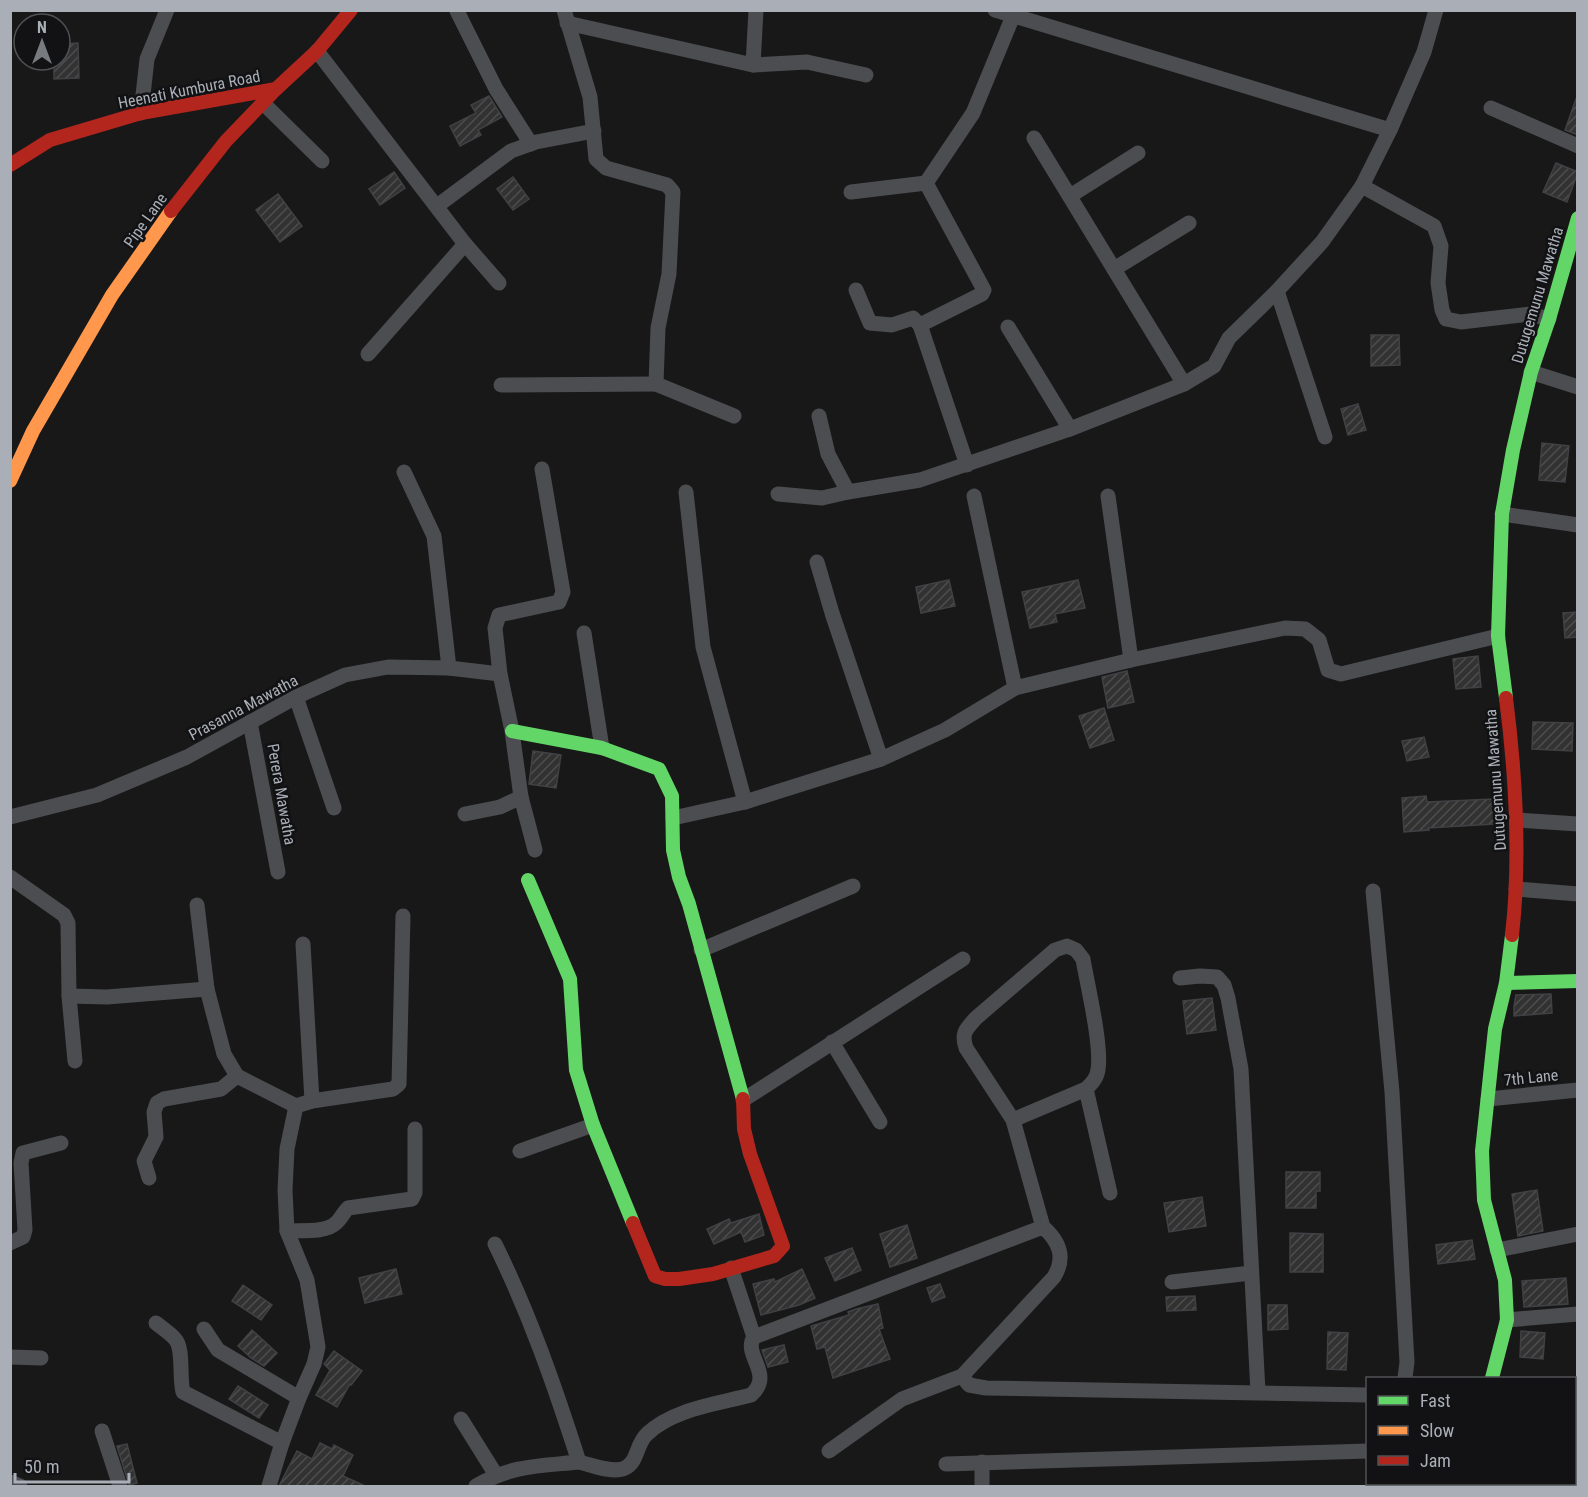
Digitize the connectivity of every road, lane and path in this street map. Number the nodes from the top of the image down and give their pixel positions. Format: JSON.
{"nodes":[{"id":1,"x":167,"y":10,"type":"edge"},
{"id":2,"x":351,"y":10,"type":"edge"},
{"id":3,"x":457,"y":10,"type":"edge"},
{"id":4,"x":756,"y":10,"type":"edge"},
{"id":5,"x":995,"y":10,"type":"edge"},
{"id":6,"x":1436,"y":10,"type":"edge"},
{"id":7,"x":1013,"y":16,"type":"junction"},
{"id":8,"x":566,"y":17,"type":"edge"},
{"id":9,"x":317,"y":51,"type":"junction"},
{"id":10,"x":753,"y":65,"type":"junction"},
{"id":11,"x":866,"y":75,"type":"dead end"},
{"id":12,"x":276,"y":89,"type":"junction"},
{"id":13,"x":263,"y":103,"type":"junction"},
{"id":14,"x":1491,"y":108,"type":"dead end"},
{"id":15,"x":141,"y":112,"type":"junction"},
{"id":16,"x":1390,"y":130,"type":"junction"},
{"id":17,"x":594,"y":131,"type":"junction"},
{"id":18,"x":1034,"y":138,"type":"dead end"},
{"id":19,"x":531,"y":144,"type":"junction"},
{"id":20,"x":1578,"y":146,"type":"edge"},
{"id":21,"x":1138,"y":153,"type":"dead end"},
{"id":22,"x":322,"y":161,"type":"dead end"},
{"id":23,"x":10,"y":165,"type":"edge"},
{"id":24,"x":926,"y":183,"type":"junction"},
{"id":25,"x":1362,"y":186,"type":"junction"},
{"id":26,"x":851,"y":192,"type":"dead end"},
{"id":27,"x":1070,"y":196,"type":"junction"},
{"id":28,"x":437,"y":206,"type":"junction"},
{"id":29,"x":1577,"y":220,"type":"edge"},
{"id":30,"x":1189,"y":223,"type":"dead end"},
{"id":31,"x":465,"y":244,"type":"junction"},
{"id":32,"x":1114,"y":270,"type":"junction"},
{"id":33,"x":499,"y":283,"type":"dead end"},
{"id":34,"x":856,"y":290,"type":"dead end"},
{"id":35,"x":1277,"y":291,"type":"junction"},
{"id":36,"x":1549,"y":319,"type":"junction"},
{"id":37,"x":920,"y":326,"type":"junction"},
{"id":38,"x":1008,"y":327,"type":"dead end"},
{"id":39,"x":368,"y":354,"type":"dead end"},
{"id":40,"x":1531,"y":372,"type":"junction"},
{"id":41,"x":656,"y":384,"type":"junction"},
{"id":42,"x":1185,"y":384,"type":"junction"},
{"id":43,"x":501,"y":385,"type":"dead end"},
{"id":44,"x":1578,"y":387,"type":"edge"},
{"id":45,"x":734,"y":416,"type":"dead end"},
{"id":46,"x":819,"y":416,"type":"dead end"},
{"id":47,"x":1070,"y":429,"type":"junction"},
{"id":48,"x":1325,"y":437,"type":"dead end"},
{"id":49,"x":967,"y":465,"type":"junction"},
{"id":50,"x":542,"y":469,"type":"dead end"},
{"id":51,"x":404,"y":472,"type":"dead end"},
{"id":52,"x":10,"y":481,"type":"edge"},
{"id":53,"x":686,"y":492,"type":"dead end"},
{"id":54,"x":848,"y":492,"type":"junction"},
{"id":55,"x":778,"y":494,"type":"dead end"},
{"id":56,"x":974,"y":496,"type":"dead end"},
{"id":57,"x":1108,"y":496,"type":"dead end"},
{"id":58,"x":1503,"y":514,"type":"junction"},
{"id":59,"x":1578,"y":525,"type":"edge"},
{"id":60,"x":817,"y":562,"type":"dead end"},
{"id":61,"x":584,"y":633,"type":"dead end"},
{"id":62,"x":1498,"y":636,"type":"junction"},
{"id":63,"x":1131,"y":660,"type":"junction"},
{"id":64,"x":449,"y":668,"type":"junction"},
{"id":65,"x":500,"y":674,"type":"junction"},
{"id":66,"x":1015,"y":688,"type":"junction"},
{"id":67,"x":296,"y":697,"type":"junction"},
{"id":68,"x":250,"y":722,"type":"junction"},
{"id":69,"x":512,"y":731,"type":"junction"},
{"id":70,"x":602,"y":748,"type":"junction"},
{"id":71,"x":881,"y":759,"type":"junction"},
{"id":72,"x":521,"y":797,"type":"junction"},
{"id":73,"x":745,"y":802,"type":"junction"},
{"id":74,"x":334,"y":808,"type":"dead end"},
{"id":75,"x":465,"y":814,"type":"dead end"},
{"id":76,"x":10,"y":817,"type":"edge"},
{"id":77,"x":673,"y":818,"type":"junction"},
{"id":78,"x":1518,"y":820,"type":"junction"},
{"id":79,"x":1578,"y":824,"type":"edge"},
{"id":80,"x":535,"y":850,"type":"dead end"},
{"id":81,"x":278,"y":872,"type":"dead end"},
{"id":82,"x":10,"y":877,"type":"edge"},
{"id":83,"x":528,"y":880,"type":"dead end"},
{"id":84,"x":853,"y":886,"type":"dead end"},
{"id":85,"x":1516,"y":889,"type":"junction"},
{"id":86,"x":1373,"y":891,"type":"dead end"},
{"id":87,"x":1578,"y":894,"type":"edge"},
{"id":88,"x":196,"y":905,"type":"dead end"},
{"id":89,"x":403,"y":916,"type":"dead end"},
{"id":90,"x":303,"y":944,"type":"dead end"},
{"id":91,"x":701,"y":950,"type":"junction"},
{"id":92,"x":963,"y":959,"type":"dead end"},
{"id":93,"x":1180,"y":978,"type":"dead end"},
{"id":94,"x":1578,"y":981,"type":"edge"},
{"id":95,"x":1506,"y":983,"type":"junction"},
{"id":96,"x":207,"y":989,"type":"junction"},
{"id":97,"x":69,"y":996,"type":"junction"},
{"id":98,"x":832,"y":1042,"type":"junction"},
{"id":99,"x":75,"y":1061,"type":"dead end"},
{"id":100,"x":237,"y":1076,"type":"junction"},
{"id":101,"x":1086,"y":1089,"type":"junction"},
{"id":102,"x":1578,"y":1090,"type":"edge"},
{"id":103,"x":1488,"y":1099,"type":"junction"},
{"id":104,"x":743,"y":1100,"type":"junction"},
{"id":105,"x":312,"y":1101,"type":"junction"},
{"id":106,"x":296,"y":1106,"type":"junction"},
{"id":107,"x":1013,"y":1120,"type":"junction"},
{"id":108,"x":880,"y":1122,"type":"dead end"},
{"id":109,"x":593,"y":1125,"type":"junction"},
{"id":110,"x":415,"y":1129,"type":"dead end"},
{"id":111,"x":62,"y":1143,"type":"dead end"},
{"id":112,"x":520,"y":1151,"type":"dead end"},
{"id":113,"x":149,"y":1178,"type":"dead end"},
{"id":114,"x":1110,"y":1193,"type":"dead end"},
{"id":115,"x":1043,"y":1227,"type":"junction"},
{"id":116,"x":287,"y":1231,"type":"junction"},
{"id":117,"x":1578,"y":1234,"type":"edge"},
{"id":118,"x":10,"y":1243,"type":"edge"},
{"id":119,"x":495,"y":1244,"type":"dead end"},
{"id":120,"x":1497,"y":1250,"type":"junction"},
{"id":121,"x":731,"y":1268,"type":"junction"},
{"id":122,"x":1251,"y":1273,"type":"junction"},
{"id":123,"x":1172,"y":1282,"type":"dead end"},
{"id":124,"x":1578,"y":1314,"type":"edge"},
{"id":125,"x":1507,"y":1320,"type":"junction"},
{"id":126,"x":156,"y":1323,"type":"dead end"},
{"id":127,"x":204,"y":1329,"type":"dead end"},
{"id":128,"x":754,"y":1337,"type":"junction"},
{"id":129,"x":10,"y":1357,"type":"edge"},
{"id":130,"x":41,"y":1358,"type":"dead end"},
{"id":131,"x":962,"y":1376,"type":"junction"},
{"id":132,"x":1405,"y":1377,"type":"edge"},
{"id":133,"x":1492,"y":1377,"type":"edge"},
{"id":134,"x":1258,"y":1392,"type":"junction"},
{"id":135,"x":1366,"y":1395,"type":"edge"},
{"id":136,"x":298,"y":1398,"type":"junction"},
{"id":137,"x":461,"y":1419,"type":"dead end"},
{"id":138,"x":102,"y":1431,"type":"dead end"},
{"id":139,"x":282,"y":1443,"type":"junction"},
{"id":140,"x":829,"y":1451,"type":"dead end"},
{"id":141,"x":1366,"y":1451,"type":"edge"},
{"id":142,"x":579,"y":1462,"type":"junction"},
{"id":143,"x":982,"y":1462,"type":"junction"},
{"id":144,"x":946,"y":1464,"type":"dead end"},
{"id":145,"x":496,"y":1474,"type":"junction"},
{"id":146,"x":10,"y":1482,"type":"edge"},
{"id":147,"x":20,"y":1486,"type":"edge"},
{"id":148,"x":120,"y":1486,"type":"edge"},
{"id":149,"x":269,"y":1486,"type":"edge"},
{"id":150,"x":476,"y":1486,"type":"edge"},
{"id":151,"x":982,"y":1486,"type":"edge"}],
"edges":[{"from":1,"to":15,"type":"street"},
{"from":2,"to":9,"type":"street","name":"Pipe Lane"},
{"from":3,"to":19,"type":"street"},
{"from":4,"to":10,"type":"street"},
{"from":5,"to":7,"type":"street"},
{"from":6,"to":16,"type":"street"},
{"from":7,"to":16,"type":"street"},
{"from":7,"to":24,"type":"street"},
{"from":8,"to":10,"type":"street"},
{"from":8,"to":17,"type":"street"},
{"from":9,"to":12,"type":"street","name":"Pipe Lane"},
{"from":9,"to":28,"type":"street"},
{"from":10,"to":11,"type":"street"},
{"from":12,"to":13,"type":"street","name":"Pipe Lane"},
{"from":12,"to":15,"type":"street","name":"Heenati Kumbura Road"},
{"from":13,"to":22,"type":"street"},
{"from":13,"to":52,"type":"street","name":"Pipe Lane"},
{"from":14,"to":20,"type":"street"},
{"from":15,"to":23,"type":"street","name":"Heenati Kumbura Road"},
{"from":16,"to":25,"type":"street"},
{"from":17,"to":19,"type":"street"},
{"from":17,"to":41,"type":"street"},
{"from":18,"to":27,"type":"street"},
{"from":19,"to":28,"type":"street"},
{"from":21,"to":27,"type":"street"},
{"from":24,"to":26,"type":"street"},
{"from":24,"to":37,"type":"street"},
{"from":25,"to":35,"type":"street"},
{"from":25,"to":36,"type":"street"},
{"from":27,"to":32,"type":"street"},
{"from":28,"to":31,"type":"street"},
{"from":29,"to":36,"type":"street","name":"Dutugemunu Mawatha"},
{"from":30,"to":32,"type":"street"},
{"from":31,"to":33,"type":"street"},
{"from":31,"to":39,"type":"street"},
{"from":32,"to":42,"type":"street"},
{"from":34,"to":37,"type":"street"},
{"from":35,"to":42,"type":"street"},
{"from":35,"to":48,"type":"street"},
{"from":36,"to":40,"type":"street","name":"Dutugemunu Mawatha"},
{"from":37,"to":49,"type":"street"},
{"from":38,"to":47,"type":"street"},
{"from":40,"to":44,"type":"street"},
{"from":40,"to":58,"type":"street","name":"Dutugemunu Mawatha"},
{"from":41,"to":43,"type":"street"},
{"from":41,"to":45,"type":"street"},
{"from":42,"to":47,"type":"street"},
{"from":46,"to":54,"type":"street"},
{"from":47,"to":49,"type":"street"},
{"from":49,"to":54,"type":"street"},
{"from":50,"to":65,"type":"street"},
{"from":51,"to":64,"type":"street"},
{"from":53,"to":73,"type":"street"},
{"from":54,"to":55,"type":"street"},
{"from":56,"to":66,"type":"street"},
{"from":57,"to":63,"type":"street"},
{"from":58,"to":59,"type":"street"},
{"from":58,"to":62,"type":"street","name":"Dutugemunu Mawatha"},
{"from":60,"to":71,"type":"street"},
{"from":61,"to":70,"type":"street"},
{"from":62,"to":63,"type":"street"},
{"from":62,"to":78,"type":"street","name":"Dutugemunu Mawatha"},
{"from":63,"to":66,"type":"street"},
{"from":64,"to":65,"type":"street","name":"Prasanna Mawatha"},
{"from":64,"to":67,"type":"street","name":"Prasanna Mawatha"},
{"from":65,"to":69,"type":"street"},
{"from":66,"to":71,"type":"street"},
{"from":67,"to":68,"type":"street","name":"Prasanna Mawatha"},
{"from":67,"to":74,"type":"street"},
{"from":68,"to":76,"type":"street","name":"Prasanna Mawatha"},
{"from":68,"to":81,"type":"street","name":"Perera Mawatha"},
{"from":69,"to":70,"type":"street"},
{"from":69,"to":72,"type":"street"},
{"from":70,"to":77,"type":"street"},
{"from":71,"to":73,"type":"street"},
{"from":72,"to":75,"type":"street"},
{"from":72,"to":80,"type":"street"},
{"from":73,"to":77,"type":"street"},
{"from":77,"to":91,"type":"street"},
{"from":78,"to":79,"type":"street"},
{"from":78,"to":85,"type":"street","name":"Dutugemunu Mawatha"},
{"from":82,"to":97,"type":"street"},
{"from":83,"to":109,"type":"street"},
{"from":84,"to":91,"type":"street"},
{"from":85,"to":87,"type":"street"},
{"from":85,"to":95,"type":"street","name":"Dutugemunu Mawatha"},
{"from":86,"to":132,"type":"street"},
{"from":88,"to":96,"type":"street"},
{"from":89,"to":105,"type":"street"},
{"from":90,"to":105,"type":"street"},
{"from":91,"to":104,"type":"street"},
{"from":92,"to":98,"type":"street"},
{"from":93,"to":122,"type":"street"},
{"from":94,"to":95,"type":"street"},
{"from":95,"to":103,"type":"street","name":"Dutugemunu Mawatha"},
{"from":96,"to":97,"type":"street"},
{"from":96,"to":100,"type":"street"},
{"from":97,"to":99,"type":"street"},
{"from":98,"to":104,"type":"street"},
{"from":98,"to":108,"type":"street"},
{"from":100,"to":106,"type":"street"},
{"from":100,"to":113,"type":"street"},
{"from":101,"to":107,"type":"street"},
{"from":101,"to":107,"type":"street"},
{"from":101,"to":114,"type":"street"},
{"from":102,"to":103,"type":"street","name":"7th Lane"},
{"from":103,"to":120,"type":"street","name":"Dutugemunu Mawatha"},
{"from":104,"to":121,"type":"street"},
{"from":105,"to":106,"type":"street"},
{"from":106,"to":116,"type":"street"},
{"from":107,"to":115,"type":"street"},
{"from":109,"to":112,"type":"street"},
{"from":109,"to":121,"type":"street"},
{"from":110,"to":116,"type":"street"},
{"from":111,"to":118,"type":"street"},
{"from":115,"to":128,"type":"street"},
{"from":115,"to":131,"type":"street"},
{"from":116,"to":136,"type":"street"},
{"from":117,"to":120,"type":"street"},
{"from":119,"to":142,"type":"street"},
{"from":120,"to":125,"type":"street","name":"Dutugemunu Mawatha"},
{"from":121,"to":128,"type":"street"},
{"from":122,"to":123,"type":"street"},
{"from":122,"to":134,"type":"street"},
{"from":124,"to":125,"type":"street"},
{"from":125,"to":133,"type":"street","name":"Dutugemunu Mawatha"},
{"from":126,"to":139,"type":"street"},
{"from":127,"to":136,"type":"street"},
{"from":128,"to":142,"type":"street"},
{"from":129,"to":130,"type":"street"},
{"from":131,"to":134,"type":"street"},
{"from":131,"to":140,"type":"street"},
{"from":134,"to":135,"type":"street"},
{"from":136,"to":139,"type":"street"},
{"from":137,"to":145,"type":"street"},
{"from":138,"to":148,"type":"street"},
{"from":139,"to":149,"type":"street"},
{"from":141,"to":143,"type":"street"},
{"from":142,"to":145,"type":"street"},
{"from":143,"to":144,"type":"street"},
{"from":143,"to":151,"type":"street"},
{"from":145,"to":150,"type":"street"},
{"from":146,"to":147,"type":"street"}]}
